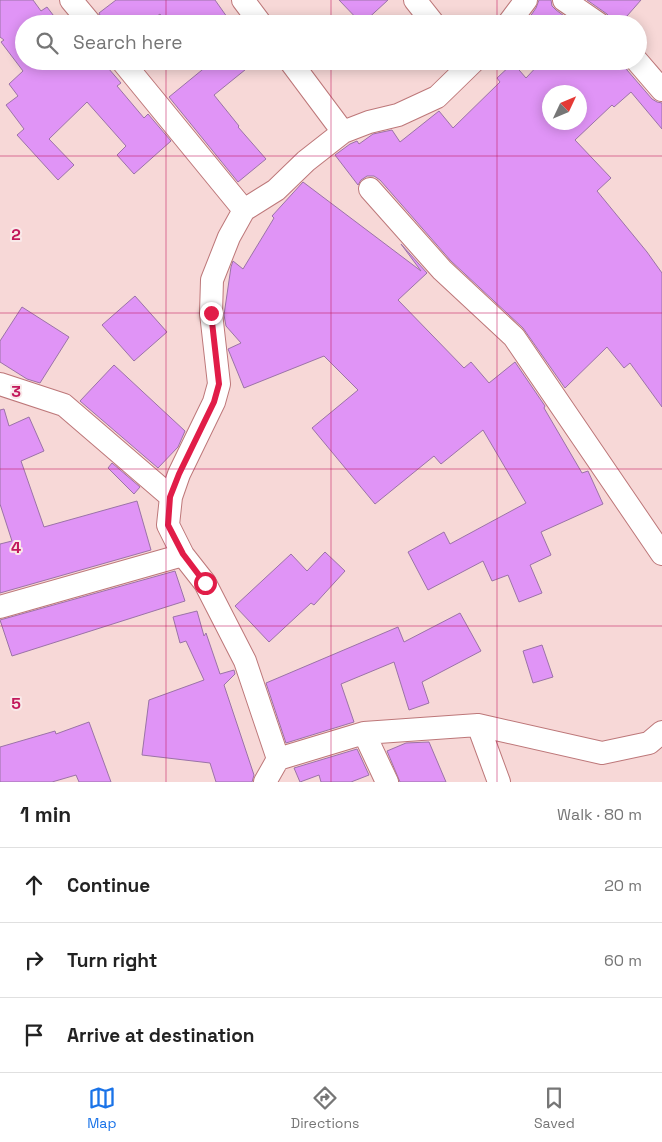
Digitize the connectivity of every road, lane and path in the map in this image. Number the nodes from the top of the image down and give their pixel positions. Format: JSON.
{"nodes":[{"id":1,"x":71,"y":0,"type":"edge"},
{"id":2,"x":243,"y":0,"type":"edge"},
{"id":3,"x":415,"y":0,"type":"edge"},
{"id":4,"x":526,"y":0,"type":"edge"},
{"id":5,"x":564,"y":0,"type":"edge"},
{"id":6,"x":84,"y":15,"type":"edge"},
{"id":7,"x":254,"y":15,"type":"edge"},
{"id":8,"x":427,"y":15,"type":"edge"},
{"id":9,"x":515,"y":15,"type":"edge"},
{"id":10,"x":586,"y":15,"type":"edge"},
{"id":11,"x":129,"y":70,"type":"edge"},
{"id":12,"x":297,"y":70,"type":"edge"},
{"id":13,"x":463,"y":70,"type":"edge"},
{"id":14,"x":645,"y":70,"type":"edge"},
{"id":15,"x":662,"y":90,"type":"edge"},
{"id":16,"x":343,"y":132,"type":"junction"},
{"id":17,"x":370,"y":189,"type":"dead end"},
{"id":18,"x":244,"y":210,"type":"junction"},
{"id":19,"x":0,"y":384,"type":"edge"},
{"id":20,"x":170,"y":497,"type":"junction"},
{"id":21,"x":183,"y":554,"type":"junction"},
{"id":22,"x":662,"y":554,"type":"edge"},
{"id":23,"x":0,"y":607,"type":"edge"},
{"id":24,"x":478,"y":725,"type":"junction"},
{"id":25,"x":364,"y":732,"type":"junction"},
{"id":26,"x":662,"y":732,"type":"edge"},
{"id":27,"x":278,"y":759,"type":"junction"},
{"id":28,"x":265,"y":782,"type":"edge"},
{"id":29,"x":387,"y":782,"type":"edge"},
{"id":30,"x":499,"y":782,"type":"edge"}],
"edges":[{"from":1,"to":6,"type":"street"},
{"from":2,"to":7,"type":"street"},
{"from":3,"to":8,"type":"street"},
{"from":4,"to":9,"type":"street"},
{"from":5,"to":10,"type":"street"},
{"from":11,"to":18,"type":"street"},
{"from":12,"to":16,"type":"street"},
{"from":13,"to":16,"type":"street"},
{"from":14,"to":15,"type":"street"},
{"from":16,"to":18,"type":"street"},
{"from":17,"to":22,"type":"street"},
{"from":18,"to":20,"type":"street"},
{"from":19,"to":20,"type":"street"},
{"from":20,"to":21,"type":"street"},
{"from":21,"to":23,"type":"street"},
{"from":21,"to":27,"type":"street"},
{"from":24,"to":25,"type":"street"},
{"from":24,"to":26,"type":"street"},
{"from":24,"to":30,"type":"street"},
{"from":25,"to":27,"type":"street"},
{"from":25,"to":29,"type":"street"},
{"from":27,"to":28,"type":"street"}]}
